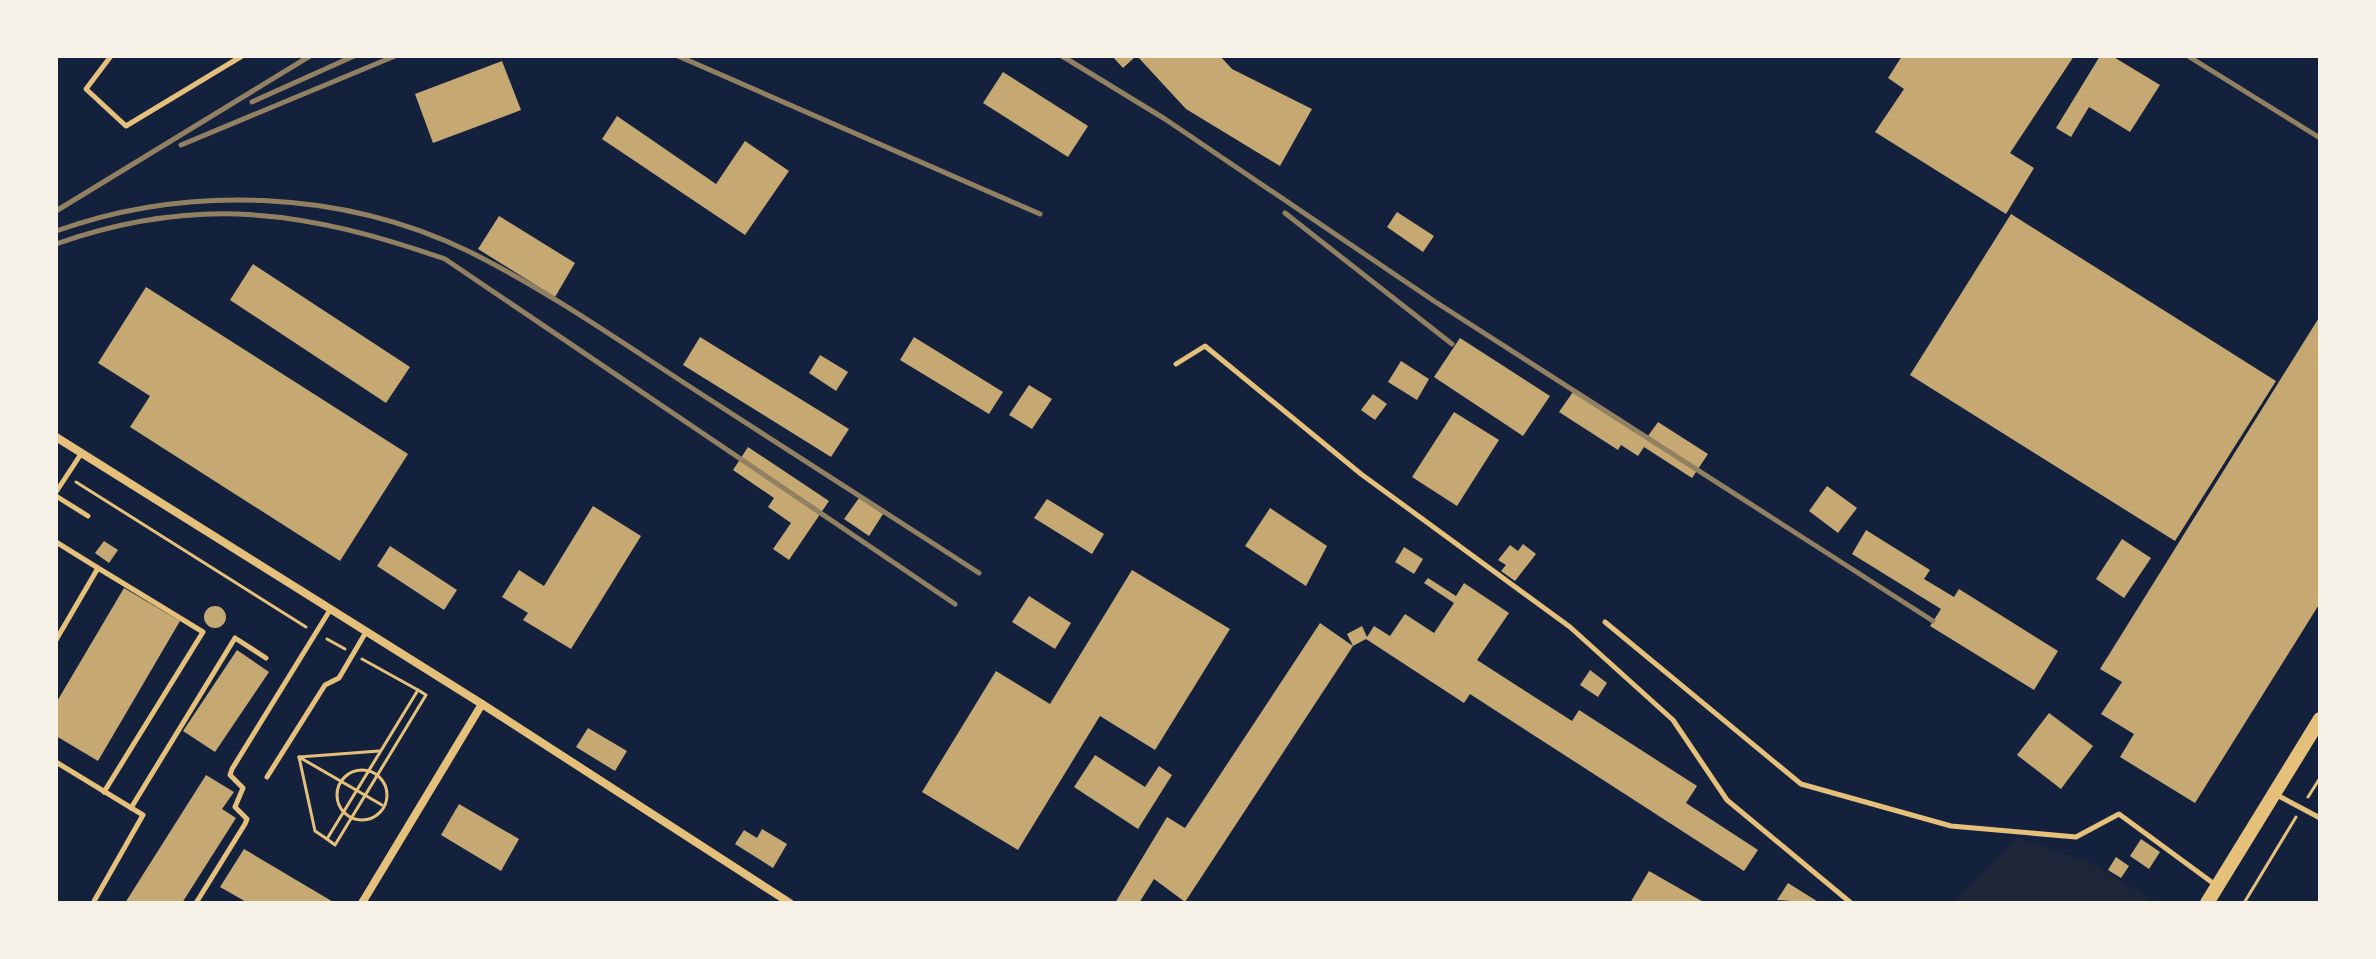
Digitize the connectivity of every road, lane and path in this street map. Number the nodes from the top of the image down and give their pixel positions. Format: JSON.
{"nodes":[{"id":1,"x":111,"y":56,"type":"edge"},
{"id":2,"x":242,"y":56,"type":"edge"},
{"id":3,"x":1176,"y":364,"type":"dead end"},
{"id":4,"x":56,"y":437,"type":"edge"},
{"id":5,"x":82,"y":453,"type":"junction"},
{"id":6,"x":67,"y":476,"type":"junction"},
{"id":7,"x":56,"y":494,"type":"edge"},
{"id":8,"x":88,"y":516,"type":"dead end"},
{"id":9,"x":56,"y":542,"type":"edge"},
{"id":10,"x":98,"y":568,"type":"junction"},
{"id":11,"x":330,"y":609,"type":"junction"},
{"id":12,"x":1605,"y":622,"type":"dead end"},
{"id":13,"x":366,"y":631,"type":"junction"},
{"id":14,"x":316,"y":633,"type":"junction"},
{"id":15,"x":56,"y":640,"type":"edge"},
{"id":16,"x":353,"y":654,"type":"junction"},
{"id":17,"x":266,"y":658,"type":"dead end"},
{"id":18,"x":418,"y":690,"type":"junction"},
{"id":19,"x":482,"y":704,"type":"junction"},
{"id":20,"x":2320,"y":719,"type":"edge"},
{"id":21,"x":387,"y":740,"type":"junction"},
{"id":22,"x":396,"y":745,"type":"junction"},
{"id":23,"x":380,"y":751,"type":"junction"},
{"id":24,"x":299,"y":757,"type":"junction"},
{"id":25,"x":56,"y":762,"type":"edge"},
{"id":26,"x":368,"y":771,"type":"junction"},
{"id":27,"x":377,"y":775,"type":"junction"},
{"id":28,"x":267,"y":777,"type":"dead end"},
{"id":29,"x":2320,"y":778,"type":"edge"},
{"id":30,"x":341,"y":781,"type":"junction"},
{"id":31,"x":357,"y":790,"type":"junction"},
{"id":32,"x":104,"y":792,"type":"junction"},
{"id":33,"x":2274,"y":793,"type":"junction"},
{"id":34,"x":365,"y":795,"type":"junction"},
{"id":35,"x":384,"y":806,"type":"junction"},
{"id":36,"x":131,"y":808,"type":"junction"},
{"id":37,"x":2302,"y":808,"type":"junction"},
{"id":38,"x":344,"y":811,"type":"junction"},
{"id":39,"x":351,"y":817,"type":"junction"},
{"id":40,"x":2320,"y":818,"type":"edge"},
{"id":41,"x":327,"y":839,"type":"junction"},
{"id":42,"x":2217,"y":886,"type":"junction"},
{"id":43,"x":93,"y":903,"type":"edge"},
{"id":44,"x":196,"y":903,"type":"edge"},
{"id":45,"x":362,"y":903,"type":"edge"},
{"id":46,"x":790,"y":903,"type":"edge"},
{"id":47,"x":1851,"y":903,"type":"edge"},
{"id":48,"x":2207,"y":903,"type":"edge"},
{"id":49,"x":2244,"y":903,"type":"edge"}],
"edges":[{"from":1,"to":2,"type":"lane"},
{"from":3,"to":47,"type":"lane"},
{"from":4,"to":5,"type":"street"},
{"from":5,"to":6,"type":"lane"},
{"from":5,"to":11,"type":"street"},
{"from":6,"to":7,"type":"lane"},
{"from":6,"to":14,"type":"path"},
{"from":7,"to":8,"type":"lane"},
{"from":9,"to":10,"type":"lane"},
{"from":10,"to":15,"type":"lane"},
{"from":10,"to":32,"type":"lane"},
{"from":11,"to":13,"type":"street"},
{"from":11,"to":14,"type":"lane"},
{"from":12,"to":42,"type":"lane"},
{"from":13,"to":16,"type":"lane"},
{"from":13,"to":19,"type":"street"},
{"from":14,"to":16,"type":"path"},
{"from":14,"to":44,"type":"lane"},
{"from":16,"to":18,"type":"path"},
{"from":16,"to":28,"type":"lane"},
{"from":17,"to":36,"type":"lane"},
{"from":18,"to":21,"type":"path"},
{"from":18,"to":22,"type":"path"},
{"from":19,"to":45,"type":"street"},
{"from":19,"to":46,"type":"street"},
{"from":20,"to":33,"type":"main road"},
{"from":21,"to":22,"type":"path"},
{"from":21,"to":23,"type":"path"},
{"from":22,"to":27,"type":"path"},
{"from":23,"to":24,"type":"path"},
{"from":23,"to":26,"type":"path"},
{"from":24,"to":30,"type":"path"},
{"from":24,"to":41,"type":"path"},
{"from":25,"to":32,"type":"lane"},
{"from":26,"to":27,"type":"path"},
{"from":26,"to":30,"type":"path"},
{"from":26,"to":31,"type":"path"},
{"from":27,"to":34,"type":"path"},
{"from":27,"to":35,"type":"path"},
{"from":29,"to":37,"type":"path"},
{"from":30,"to":31,"type":"path"},
{"from":30,"to":38,"type":"path"},
{"from":31,"to":34,"type":"path"},
{"from":31,"to":38,"type":"path"},
{"from":32,"to":36,"type":"lane"},
{"from":33,"to":37,"type":"lane"},
{"from":33,"to":42,"type":"main road"},
{"from":34,"to":35,"type":"path"},
{"from":34,"to":39,"type":"path"},
{"from":35,"to":39,"type":"path"},
{"from":36,"to":43,"type":"lane"},
{"from":37,"to":40,"type":"lane"},
{"from":37,"to":49,"type":"path"},
{"from":38,"to":39,"type":"path"},
{"from":38,"to":41,"type":"path"},
{"from":39,"to":41,"type":"path"},
{"from":42,"to":48,"type":"main road"}]}
